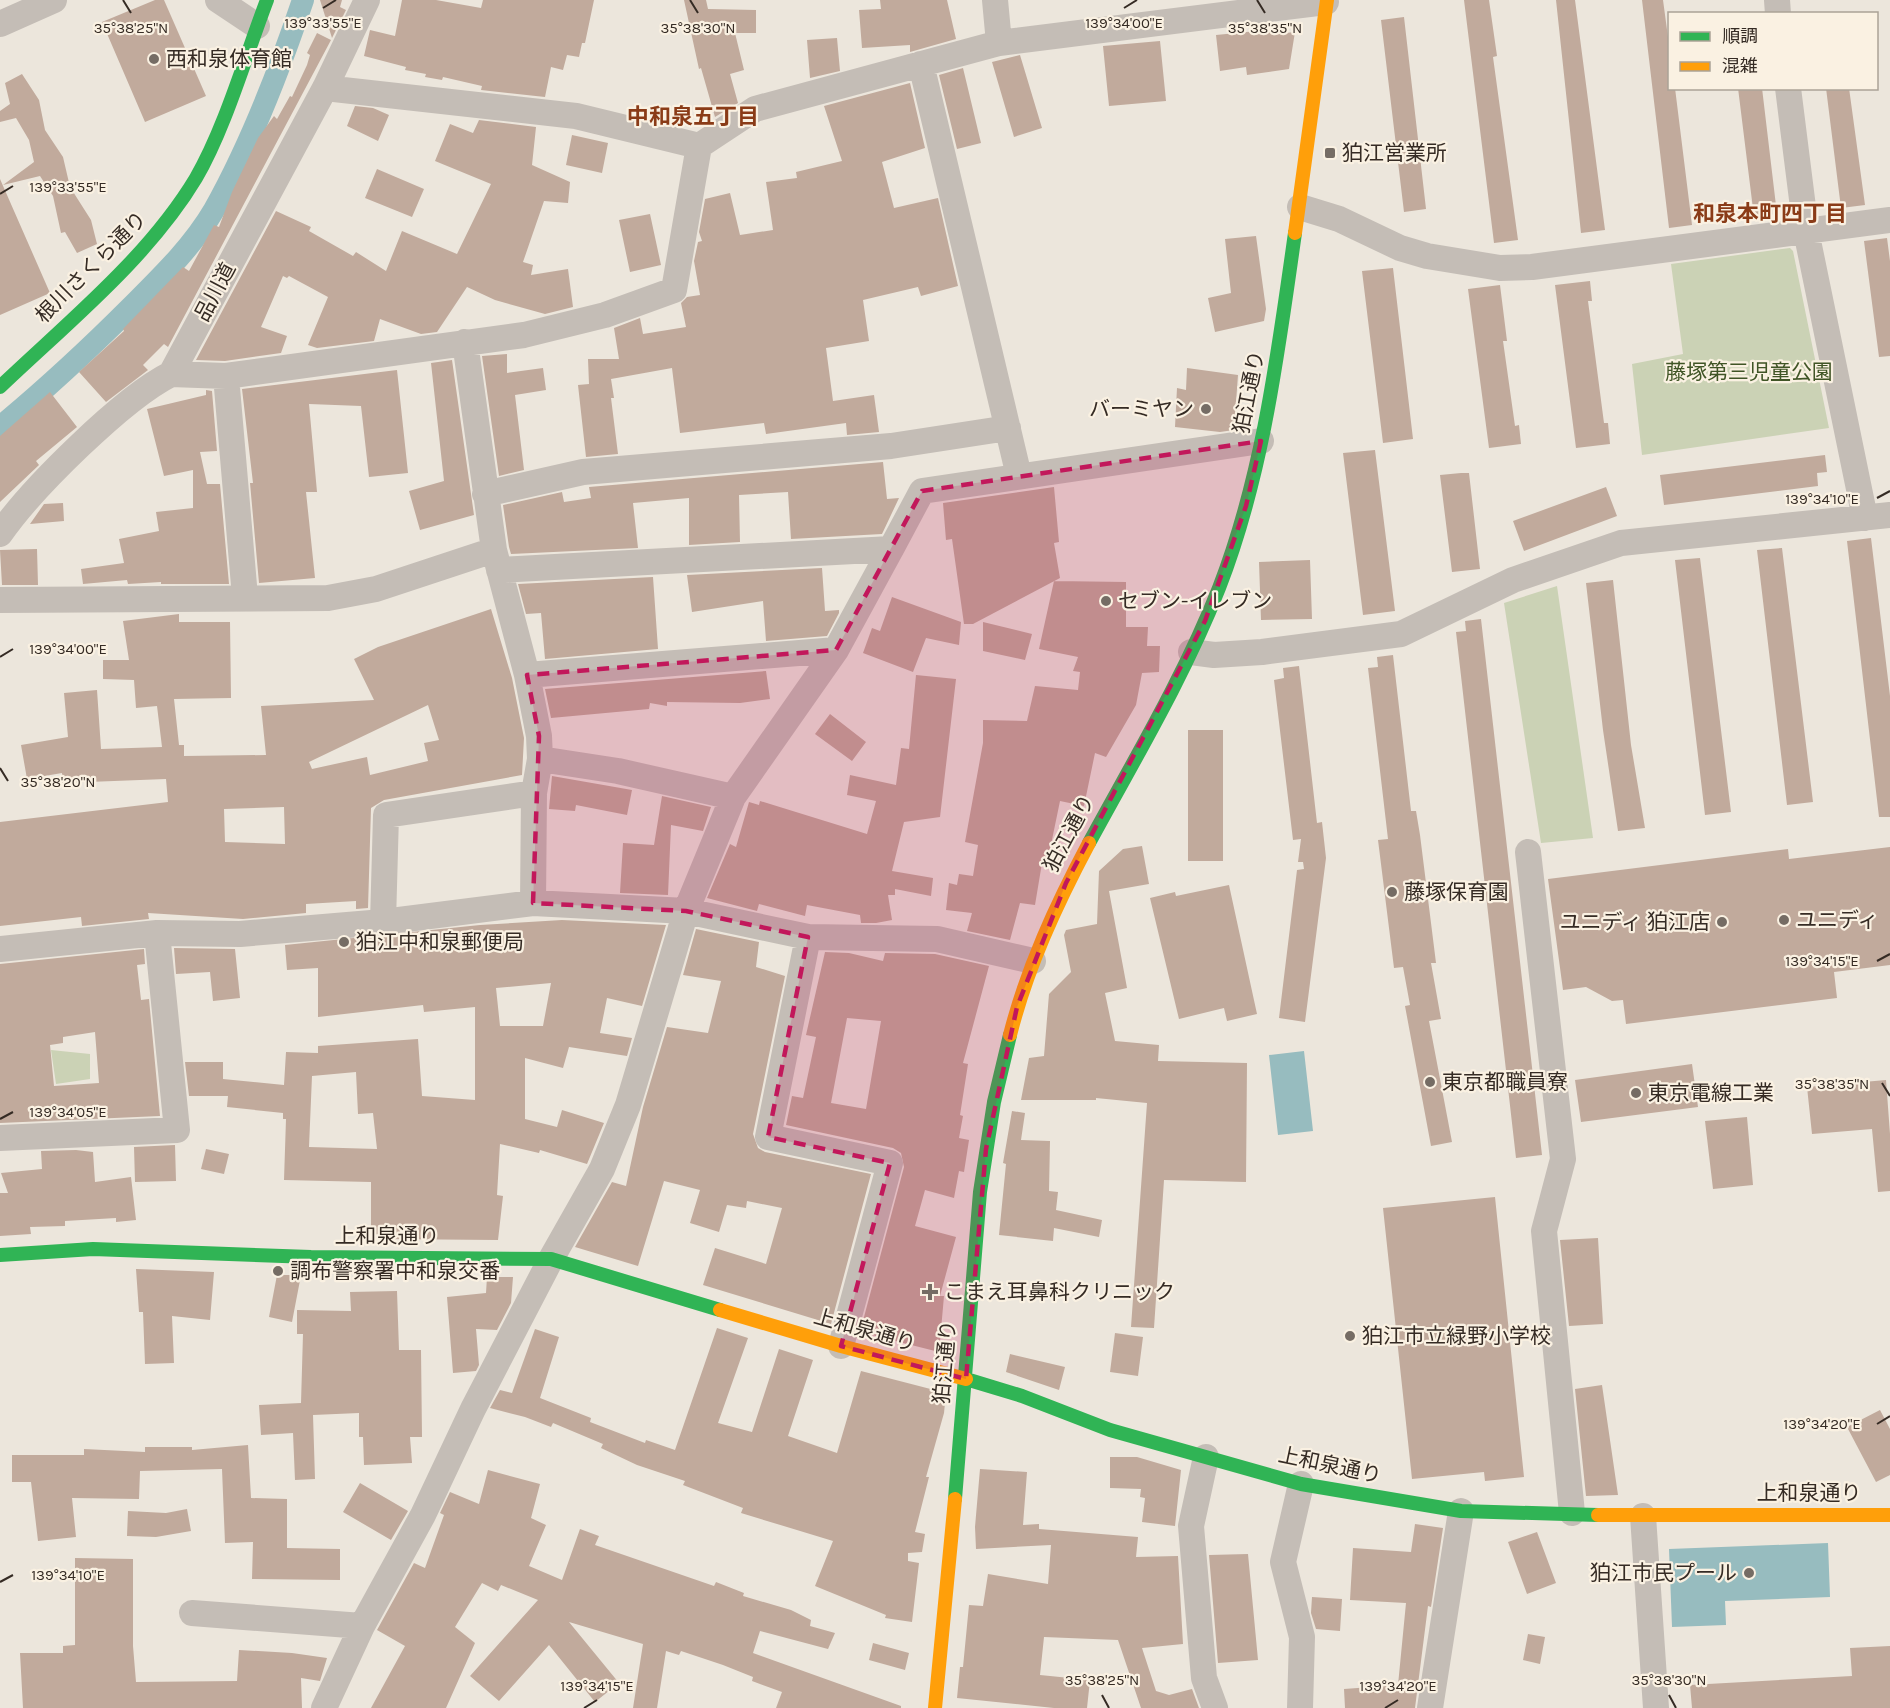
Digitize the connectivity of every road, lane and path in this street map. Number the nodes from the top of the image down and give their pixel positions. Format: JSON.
{"nodes":[{"id":1,"x":54,"y":0,"type":"edge"},
{"id":2,"x":218,"y":0,"type":"edge"},
{"id":3,"x":267,"y":0,"type":"edge"},
{"id":4,"x":367,"y":0,"type":"edge"},
{"id":5,"x":995,"y":0,"type":"edge"},
{"id":6,"x":1327,"y":1,"type":"edge"},
{"id":7,"x":0,"y":24,"type":"edge"},
{"id":8,"x":257,"y":26,"type":"junction"},
{"id":9,"x":999,"y":43,"type":"junction"},
{"id":10,"x":921,"y":64,"type":"junction"},
{"id":11,"x":325,"y":88,"type":"junction"},
{"id":12,"x":1788,"y":90,"type":"edge"},
{"id":13,"x":699,"y":146,"type":"junction"},
{"id":14,"x":1300,"y":207,"type":"junction"},
{"id":15,"x":1890,"y":220,"type":"edge"},
{"id":16,"x":1806,"y":231,"type":"junction"},
{"id":17,"x":465,"y":342,"type":"junction"},
{"id":18,"x":171,"y":374,"type":"junction"},
{"id":19,"x":226,"y":376,"type":"junction"},
{"id":20,"x":0,"y":387,"type":"edge"},
{"id":21,"x":1008,"y":428,"type":"junction"},
{"id":22,"x":1261,"y":441,"type":"junction"},
{"id":23,"x":1019,"y":476,"type":"junction"},
{"id":24,"x":485,"y":494,"type":"junction"},
{"id":25,"x":1890,"y":515,"type":"edge"},
{"id":26,"x":1864,"y":518,"type":"junction"},
{"id":27,"x":0,"y":534,"type":"edge"},
{"id":28,"x":891,"y":549,"type":"junction"},
{"id":29,"x":496,"y":560,"type":"junction"},
{"id":30,"x":245,"y":597,"type":"junction"},
{"id":31,"x":0,"y":600,"type":"edge"},
{"id":32,"x":836,"y":650,"type":"junction"},
{"id":33,"x":1191,"y":652,"type":"junction"},
{"id":34,"x":527,"y":675,"type":"junction"},
{"id":35,"x":540,"y":759,"type":"junction"},
{"id":36,"x":534,"y":794,"type":"junction"},
{"id":37,"x":733,"y":796,"type":"junction"},
{"id":38,"x":1528,"y":852,"type":"dead end"},
{"id":39,"x":533,"y":903,"type":"junction"},
{"id":40,"x":686,"y":911,"type":"junction"},
{"id":41,"x":383,"y":922,"type":"junction"},
{"id":42,"x":157,"y":933,"type":"junction"},
{"id":43,"x":808,"y":937,"type":"junction"},
{"id":44,"x":0,"y":949,"type":"edge"},
{"id":45,"x":1033,"y":961,"type":"junction"},
{"id":46,"x":0,"y":1138,"type":"edge"},
{"id":47,"x":0,"y":1255,"type":"edge"},
{"id":48,"x":551,"y":1259,"type":"junction"},
{"id":49,"x":841,"y":1346,"type":"junction"},
{"id":50,"x":966,"y":1379,"type":"junction"},
{"id":51,"x":1206,"y":1457,"type":"junction"},
{"id":52,"x":1301,"y":1484,"type":"junction"},
{"id":53,"x":1461,"y":1511,"type":"junction"},
{"id":54,"x":1572,"y":1513,"type":"junction"},
{"id":55,"x":1890,"y":1515,"type":"edge"},
{"id":56,"x":1643,"y":1516,"type":"junction"},
{"id":57,"x":192,"y":1613,"type":"dead end"},
{"id":58,"x":362,"y":1626,"type":"junction"},
{"id":59,"x":324,"y":1708,"type":"edge"},
{"id":60,"x":935,"y":1708,"type":"edge"},
{"id":61,"x":1215,"y":1708,"type":"edge"},
{"id":62,"x":1300,"y":1708,"type":"edge"},
{"id":63,"x":1430,"y":1708,"type":"edge"},
{"id":64,"x":1656,"y":1708,"type":"edge"}],
"edges":[{"from":1,"to":7,"type":"street"},
{"from":2,"to":8,"type":"street"},
{"from":3,"to":8,"type":"street","name":"根川さくら通り"},
{"from":4,"to":11,"type":"street","name":"品川道"},
{"from":5,"to":9,"type":"street"},
{"from":6,"to":9,"type":"street"},
{"from":6,"to":14,"type":"street","name":"狛江通り"},
{"from":8,"to":20,"type":"street","name":"根川さくら通り"},
{"from":9,"to":10,"type":"street"},
{"from":10,"to":13,"type":"street"},
{"from":10,"to":21,"type":"street"},
{"from":11,"to":13,"type":"street"},
{"from":11,"to":18,"type":"street","name":"品川道"},
{"from":12,"to":16,"type":"street"},
{"from":13,"to":17,"type":"street"},
{"from":14,"to":16,"type":"street"},
{"from":14,"to":22,"type":"street","name":"狛江通り"},
{"from":15,"to":16,"type":"street"},
{"from":16,"to":26,"type":"street"},
{"from":17,"to":19,"type":"street"},
{"from":17,"to":24,"type":"street"},
{"from":18,"to":19,"type":"street"},
{"from":18,"to":27,"type":"street","name":"品川道"},
{"from":19,"to":30,"type":"street"},
{"from":21,"to":23,"type":"street"},
{"from":21,"to":24,"type":"street"},
{"from":22,"to":23,"type":"street"},
{"from":22,"to":33,"type":"street","name":"狛江通り"},
{"from":23,"to":28,"type":"street"},
{"from":24,"to":29,"type":"street"},
{"from":25,"to":26,"type":"street"},
{"from":26,"to":33,"type":"street"},
{"from":28,"to":29,"type":"street"},
{"from":28,"to":32,"type":"street"},
{"from":29,"to":30,"type":"street"},
{"from":29,"to":34,"type":"street"},
{"from":30,"to":31,"type":"street"},
{"from":32,"to":34,"type":"street"},
{"from":32,"to":37,"type":"street"},
{"from":33,"to":45,"type":"street","name":"狛江通り"},
{"from":34,"to":35,"type":"street"},
{"from":35,"to":36,"type":"street"},
{"from":35,"to":37,"type":"street"},
{"from":36,"to":39,"type":"street"},
{"from":36,"to":41,"type":"street"},
{"from":37,"to":40,"type":"street"},
{"from":38,"to":54,"type":"street"},
{"from":39,"to":40,"type":"street"},
{"from":39,"to":41,"type":"street"},
{"from":40,"to":43,"type":"street"},
{"from":40,"to":48,"type":"street"},
{"from":41,"to":42,"type":"street"},
{"from":42,"to":44,"type":"street"},
{"from":42,"to":46,"type":"street"},
{"from":43,"to":45,"type":"street"},
{"from":43,"to":49,"type":"street"},
{"from":45,"to":50,"type":"street","name":"狛江通り"},
{"from":47,"to":48,"type":"street","name":"上和泉通り"},
{"from":48,"to":49,"type":"street","name":"上和泉通り"},
{"from":48,"to":58,"type":"street"},
{"from":49,"to":50,"type":"street","name":"上和泉通り"},
{"from":50,"to":51,"type":"street","name":"上和泉通り"},
{"from":50,"to":60,"type":"street","name":"狛江通り"},
{"from":51,"to":52,"type":"street","name":"上和泉通り"},
{"from":51,"to":61,"type":"street"},
{"from":52,"to":53,"type":"street","name":"上和泉通り"},
{"from":52,"to":62,"type":"street"},
{"from":53,"to":54,"type":"street","name":"上和泉通り"},
{"from":53,"to":63,"type":"street"},
{"from":54,"to":56,"type":"street","name":"上和泉通り"},
{"from":55,"to":56,"type":"street","name":"上和泉通り"},
{"from":56,"to":64,"type":"street"},
{"from":57,"to":58,"type":"street"},
{"from":58,"to":59,"type":"street"}]}
